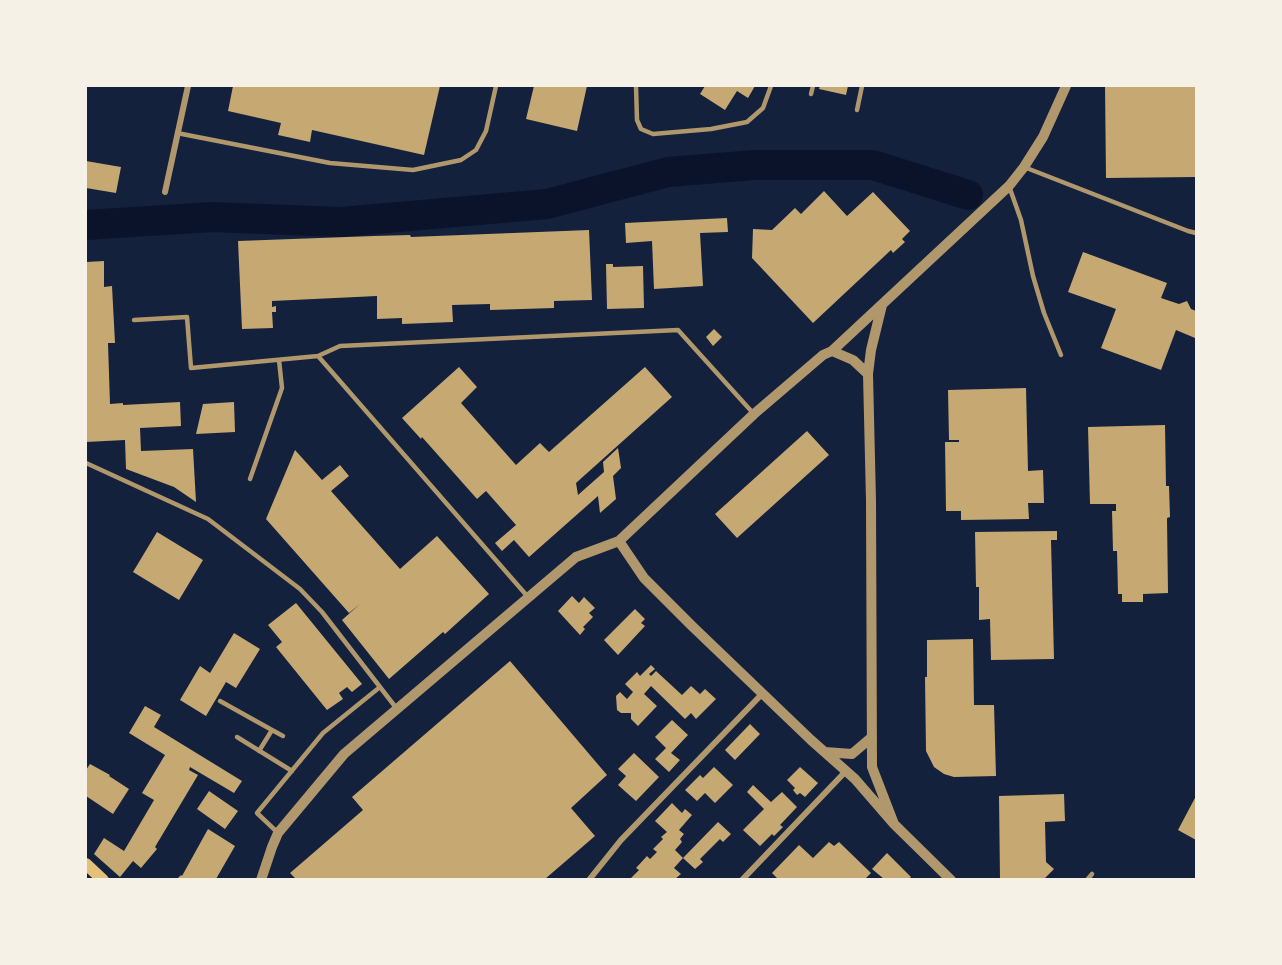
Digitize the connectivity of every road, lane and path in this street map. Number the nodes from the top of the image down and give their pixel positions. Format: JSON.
{"nodes":[{"id":1,"x":188,"y":86,"type":"edge"},
{"id":2,"x":496,"y":86,"type":"edge"},
{"id":3,"x":636,"y":86,"type":"edge"},
{"id":4,"x":771,"y":86,"type":"edge"},
{"id":5,"x":813,"y":86,"type":"edge"},
{"id":6,"x":862,"y":86,"type":"edge"},
{"id":7,"x":1066,"y":86,"type":"edge"},
{"id":8,"x":812,"y":94,"type":"dead end"},
{"id":9,"x":857,"y":110,"type":"dead end"},
{"id":10,"x":177,"y":133,"type":"junction"},
{"id":11,"x":1024,"y":167,"type":"junction"},
{"id":12,"x":1009,"y":186,"type":"junction"},
{"id":13,"x":165,"y":192,"type":"dead end"},
{"id":14,"x":1197,"y":233,"type":"edge"},
{"id":15,"x":882,"y":305,"type":"junction"},
{"id":16,"x":134,"y":320,"type":"dead end"},
{"id":17,"x":832,"y":351,"type":"junction"},
{"id":18,"x":1061,"y":355,"type":"dead end"},
{"id":19,"x":318,"y":356,"type":"junction"},
{"id":20,"x":279,"y":360,"type":"junction"},
{"id":21,"x":868,"y":374,"type":"junction"},
{"id":22,"x":754,"y":414,"type":"junction"},
{"id":23,"x":86,"y":463,"type":"edge"},
{"id":24,"x":250,"y":479,"type":"dead end"},
{"id":25,"x":619,"y":541,"type":"junction"},
{"id":26,"x":528,"y":597,"type":"junction"},
{"id":27,"x":380,"y":687,"type":"junction"},
{"id":28,"x":762,"y":693,"type":"junction"},
{"id":29,"x":220,"y":701,"type":"dead end"},
{"id":30,"x":397,"y":709,"type":"junction"},
{"id":31,"x":272,"y":730,"type":"junction"},
{"id":32,"x":283,"y":736,"type":"dead end"},
{"id":33,"x":237,"y":737,"type":"dead end"},
{"id":34,"x":872,"y":737,"type":"junction"},
{"id":35,"x":259,"y":751,"type":"junction"},
{"id":36,"x":825,"y":752,"type":"junction"},
{"id":37,"x":292,"y":771,"type":"junction"},
{"id":38,"x":846,"y":771,"type":"junction"},
{"id":39,"x":894,"y":824,"type":"junction"},
{"id":40,"x":278,"y":833,"type":"junction"},
{"id":41,"x":86,"y":864,"type":"edge"},
{"id":42,"x":1092,"y":874,"type":"dead end"},
{"id":43,"x":103,"y":879,"type":"edge"},
{"id":44,"x":261,"y":879,"type":"edge"},
{"id":45,"x":590,"y":879,"type":"edge"},
{"id":46,"x":742,"y":879,"type":"edge"},
{"id":47,"x":951,"y":879,"type":"edge"},
{"id":48,"x":1087,"y":879,"type":"edge"}],
"edges":[{"from":1,"to":10,"type":"street"},
{"from":2,"to":10,"type":"lane"},
{"from":3,"to":4,"type":"lane"},
{"from":5,"to":8,"type":"lane"},
{"from":6,"to":9,"type":"lane"},
{"from":7,"to":11,"type":"street"},
{"from":10,"to":13,"type":"street"},
{"from":11,"to":12,"type":"street"},
{"from":11,"to":14,"type":"lane"},
{"from":12,"to":15,"type":"street"},
{"from":12,"to":18,"type":"lane"},
{"from":15,"to":17,"type":"street"},
{"from":15,"to":21,"type":"street"},
{"from":16,"to":20,"type":"lane"},
{"from":17,"to":21,"type":"street"},
{"from":17,"to":22,"type":"street"},
{"from":19,"to":20,"type":"lane"},
{"from":19,"to":22,"type":"lane"},
{"from":19,"to":26,"type":"lane"},
{"from":20,"to":24,"type":"lane"},
{"from":21,"to":34,"type":"street"},
{"from":22,"to":25,"type":"street"},
{"from":23,"to":27,"type":"lane"},
{"from":25,"to":26,"type":"street"},
{"from":25,"to":28,"type":"street"},
{"from":26,"to":30,"type":"street"},
{"from":27,"to":30,"type":"lane"},
{"from":27,"to":37,"type":"lane"},
{"from":28,"to":36,"type":"street"},
{"from":28,"to":45,"type":"street"},
{"from":29,"to":31,"type":"lane"},
{"from":30,"to":40,"type":"street"},
{"from":31,"to":32,"type":"lane"},
{"from":31,"to":35,"type":"lane"},
{"from":33,"to":35,"type":"lane"},
{"from":34,"to":36,"type":"street"},
{"from":34,"to":39,"type":"street"},
{"from":35,"to":37,"type":"lane"},
{"from":36,"to":38,"type":"street"},
{"from":37,"to":40,"type":"lane"},
{"from":38,"to":39,"type":"street"},
{"from":38,"to":46,"type":"street"},
{"from":39,"to":47,"type":"street"},
{"from":40,"to":44,"type":"street"},
{"from":41,"to":43,"type":"main road"},
{"from":42,"to":48,"type":"lane"}]}
